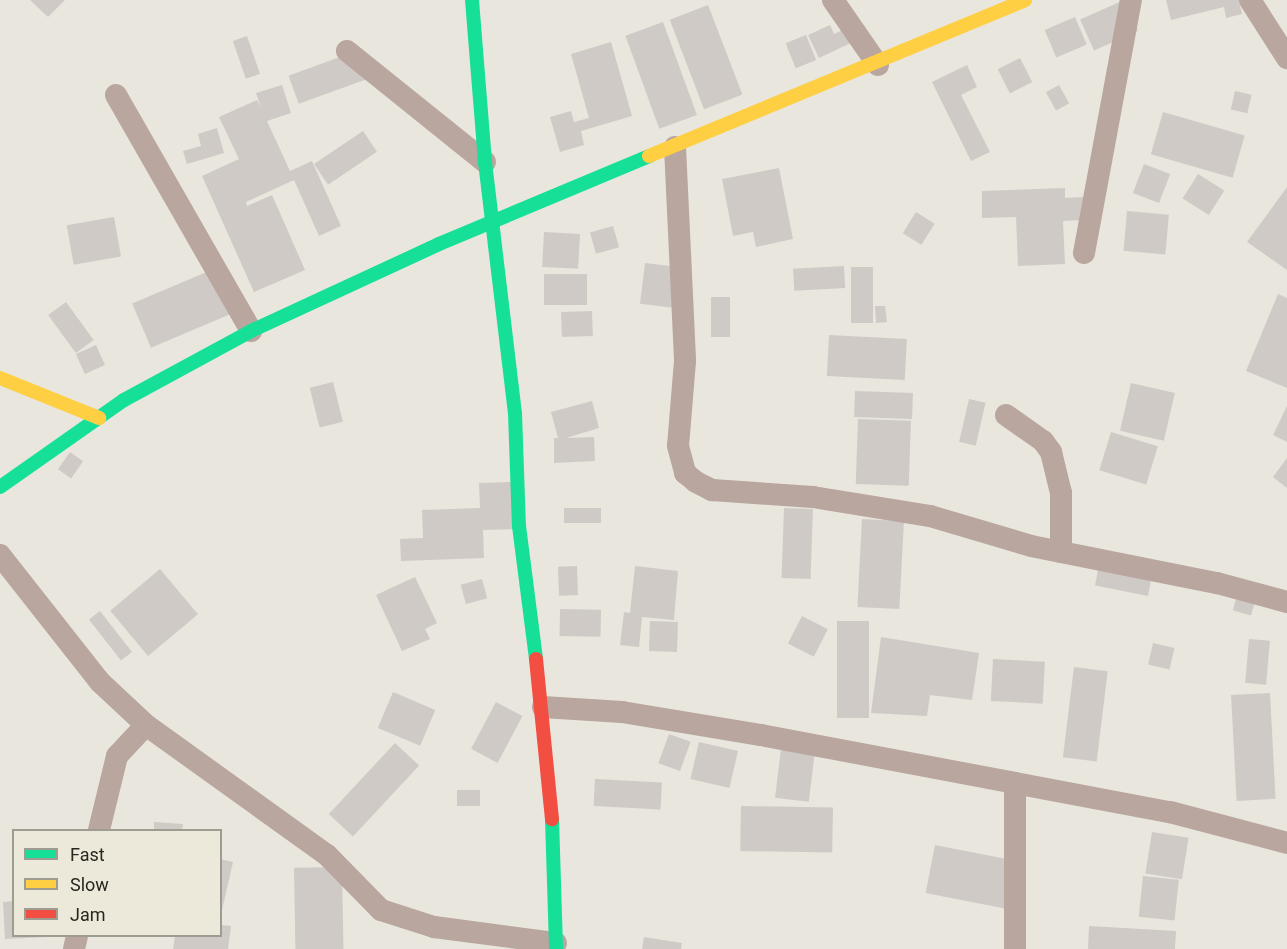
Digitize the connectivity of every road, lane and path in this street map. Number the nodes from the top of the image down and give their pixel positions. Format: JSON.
{"nodes":[{"id":1,"x":472,"y":0,"type":"edge"},
{"id":2,"x":833,"y":0,"type":"edge"},
{"id":3,"x":1131,"y":0,"type":"edge"},
{"id":4,"x":1250,"y":0,"type":"edge"},
{"id":5,"x":1013,"y":2,"type":"edge"},
{"id":6,"x":347,"y":51,"type":"dead end"},
{"id":7,"x":1287,"y":58,"type":"edge"},
{"id":8,"x":878,"y":65,"type":"junction"},
{"id":9,"x":116,"y":95,"type":"dead end"},
{"id":10,"x":675,"y":147,"type":"junction"},
{"id":11,"x":485,"y":162,"type":"junction"},
{"id":12,"x":493,"y":222,"type":"junction"},
{"id":13,"x":1084,"y":253,"type":"dead end"},
{"id":14,"x":251,"y":331,"type":"junction"},
{"id":15,"x":0,"y":378,"type":"edge"},
{"id":16,"x":1006,"y":416,"type":"dead end"},
{"id":17,"x":99,"y":418,"type":"junction"},
{"id":18,"x":0,"y":487,"type":"edge"},
{"id":19,"x":1061,"y":552,"type":"junction"},
{"id":20,"x":0,"y":555,"type":"edge"},
{"id":21,"x":1287,"y":602,"type":"edge"},
{"id":22,"x":543,"y":707,"type":"junction"},
{"id":23,"x":146,"y":724,"type":"junction"},
{"id":24,"x":1015,"y":783,"type":"junction"},
{"id":25,"x":99,"y":829,"type":"edge"},
{"id":26,"x":1287,"y":843,"type":"edge"},
{"id":27,"x":556,"y":946,"type":"edge"},
{"id":28,"x":1015,"y":949,"type":"edge"}],
"edges":[{"from":1,"to":11,"type":"main road"},
{"from":2,"to":8,"type":"street"},
{"from":3,"to":13,"type":"street"},
{"from":4,"to":7,"type":"street"},
{"from":5,"to":8,"type":"main road"},
{"from":6,"to":11,"type":"street"},
{"from":8,"to":10,"type":"main road"},
{"from":9,"to":14,"type":"street"},
{"from":10,"to":12,"type":"main road"},
{"from":10,"to":19,"type":"street"},
{"from":11,"to":12,"type":"main road"},
{"from":12,"to":14,"type":"main road"},
{"from":12,"to":22,"type":"main road"},
{"from":14,"to":17,"type":"main road"},
{"from":15,"to":17,"type":"main road"},
{"from":16,"to":19,"type":"street"},
{"from":17,"to":18,"type":"main road"},
{"from":19,"to":21,"type":"street"},
{"from":20,"to":23,"type":"street"},
{"from":22,"to":24,"type":"street"},
{"from":22,"to":27,"type":"main road"},
{"from":23,"to":25,"type":"street"},
{"from":23,"to":27,"type":"street"},
{"from":24,"to":26,"type":"street"},
{"from":24,"to":28,"type":"street"}]}
